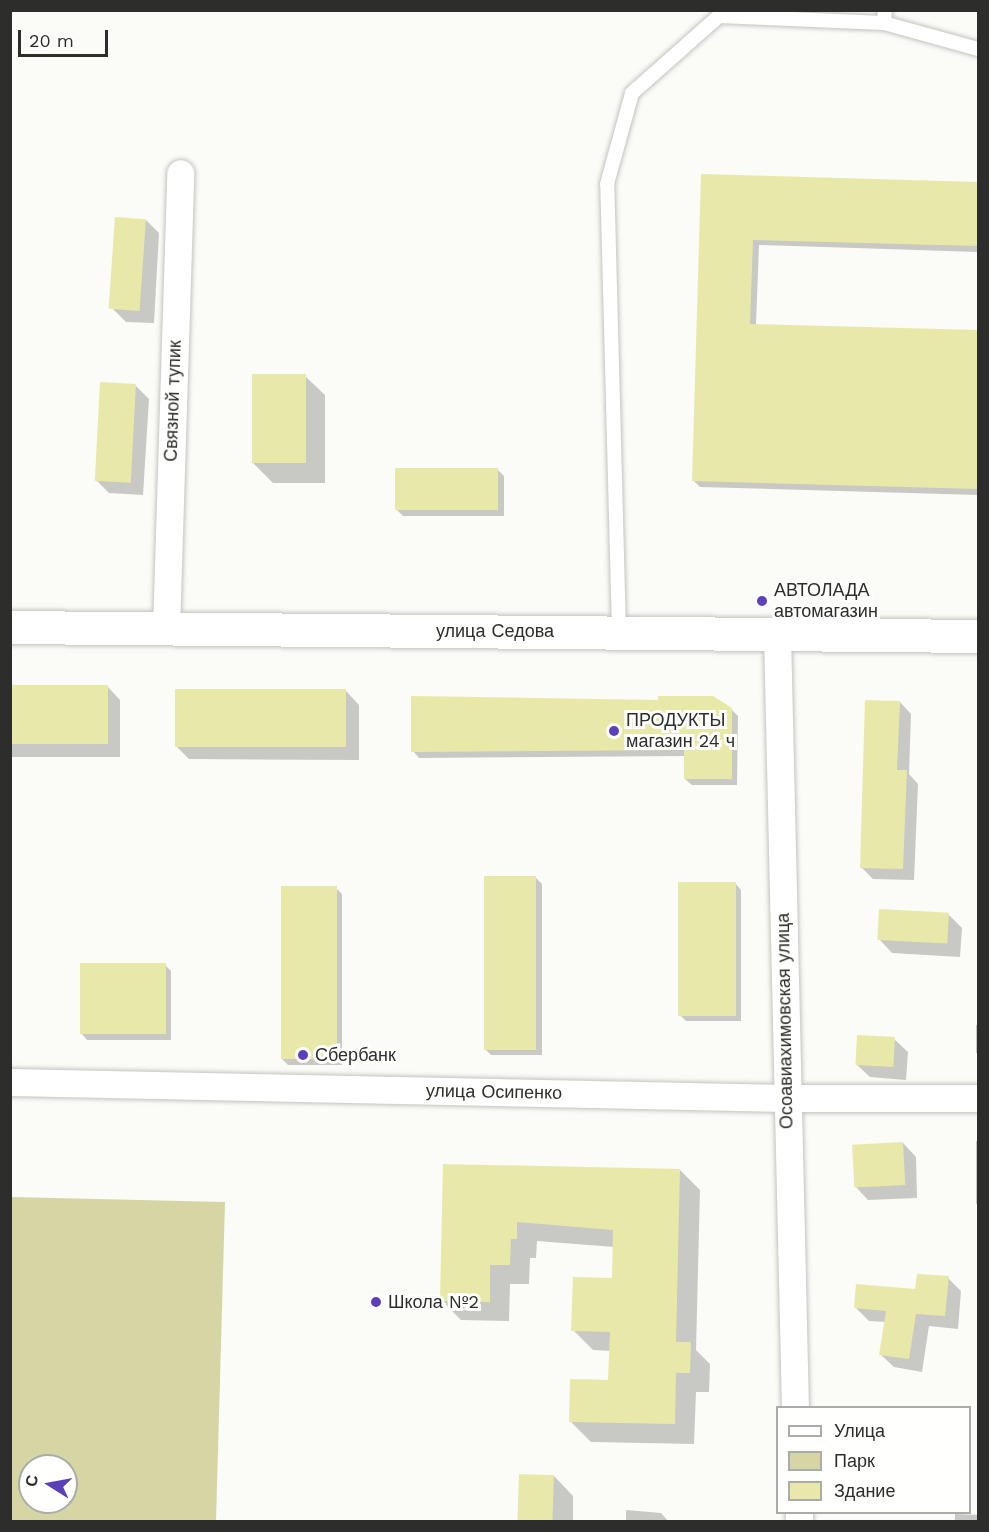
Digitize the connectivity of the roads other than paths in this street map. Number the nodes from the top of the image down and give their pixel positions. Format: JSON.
{"nodes":[{"id":1,"x":885,"y":17,"type":"edge"},
{"id":2,"x":978,"y":49,"type":"edge"},
{"id":3,"x":180,"y":173,"type":"dead end"},
{"id":4,"x":10,"y":627,"type":"edge"},
{"id":5,"x":166,"y":628,"type":"junction"},
{"id":6,"x":619,"y":632,"type":"junction"},
{"id":7,"x":777,"y":634,"type":"junction"},
{"id":8,"x":978,"y":636,"type":"edge"},
{"id":9,"x":10,"y":1082,"type":"edge"},
{"id":10,"x":786,"y":1098,"type":"junction"},
{"id":11,"x":978,"y":1098,"type":"edge"},
{"id":12,"x":795,"y":1406,"type":"edge"}],
"edges":[{"from":1,"to":2,"type":"lane"},
{"from":1,"to":6,"type":"lane"},
{"from":3,"to":5,"type":"street","name":"Связной тупик"},
{"from":4,"to":5,"type":"main road","name":"улица Седова"},
{"from":5,"to":6,"type":"main road","name":"улица Седова"},
{"from":6,"to":7,"type":"main road","name":"улица Седова"},
{"from":7,"to":8,"type":"main road","name":"улица Седова"},
{"from":7,"to":10,"type":"street","name":"Осоавиахимовская улица"},
{"from":9,"to":10,"type":"street","name":"улица Осипенко"},
{"from":10,"to":11,"type":"street","name":"улица Осипенко"},
{"from":10,"to":12,"type":"street","name":"Осоавиахимовская улица"}]}
